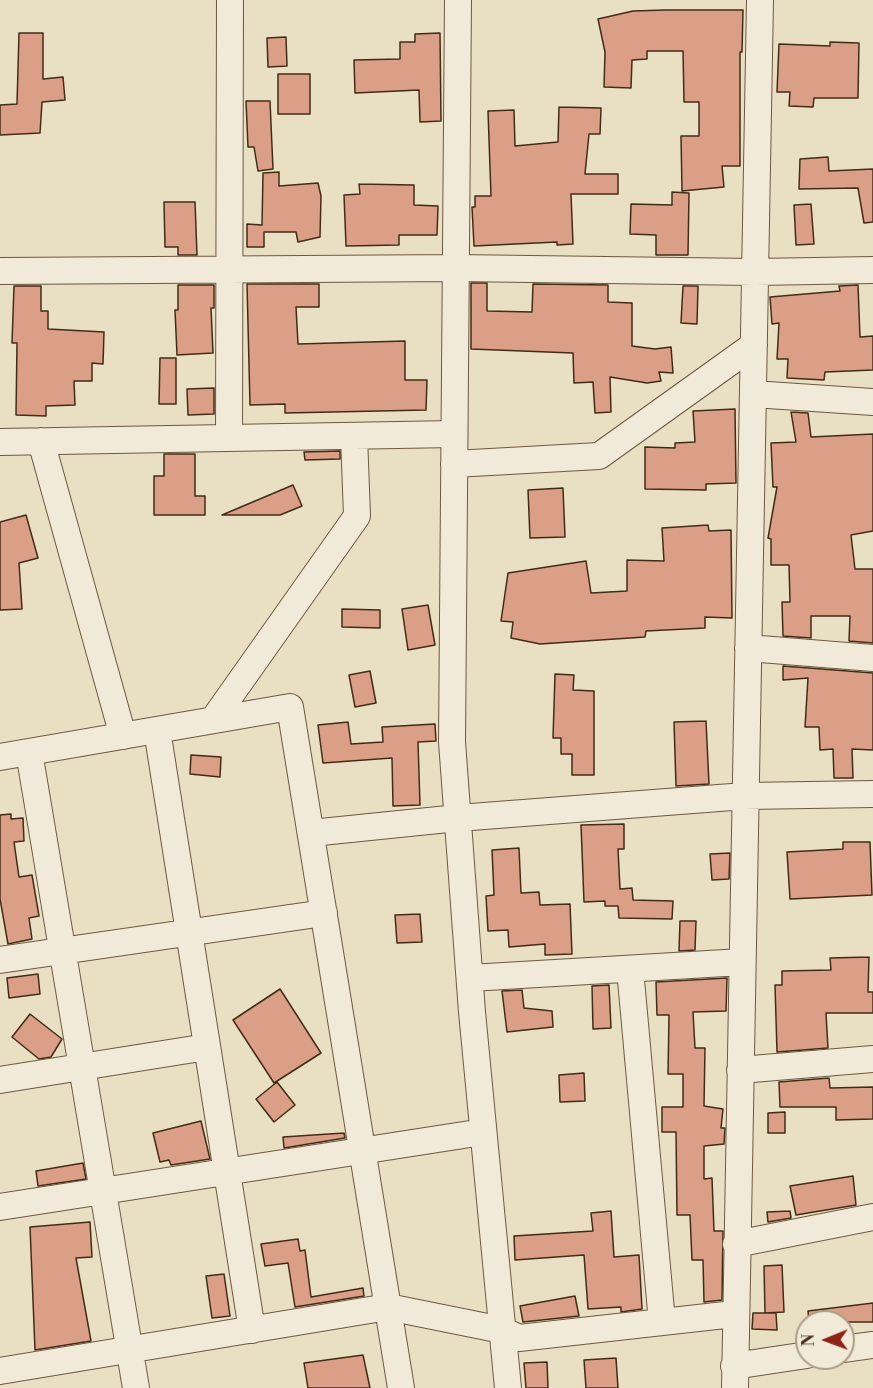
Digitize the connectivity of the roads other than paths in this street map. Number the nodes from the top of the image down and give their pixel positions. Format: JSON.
{"nodes":[{"id":1,"x":230,"y":0,"type":"edge"},
{"id":2,"x":458,"y":0,"type":"edge"},
{"id":3,"x":760,"y":0,"type":"edge"},
{"id":4,"x":456,"y":268,"type":"junction"},
{"id":5,"x":229,"y":269,"type":"junction"},
{"id":6,"x":873,"y":270,"type":"edge"},
{"id":7,"x":0,"y":271,"type":"edge"},
{"id":8,"x":755,"y":272,"type":"junction"},
{"id":9,"x":754,"y":345,"type":"junction"},
{"id":10,"x":753,"y":394,"type":"junction"},
{"id":11,"x":873,"y":402,"type":"edge"},
{"id":12,"x":454,"y":434,"type":"junction"},
{"id":13,"x":354,"y":436,"type":"junction"},
{"id":14,"x":229,"y":438,"type":"junction"},
{"id":15,"x":41,"y":441,"type":"junction"},
{"id":16,"x":0,"y":442,"type":"edge"},
{"id":17,"x":454,"y":464,"type":"junction"},
{"id":18,"x":748,"y":648,"type":"junction"},
{"id":19,"x":873,"y":658,"type":"edge"},
{"id":20,"x":213,"y":720,"type":"junction"},
{"id":21,"x":157,"y":730,"type":"junction"},
{"id":22,"x":123,"y":736,"type":"junction"},
{"id":23,"x":29,"y":752,"type":"junction"},
{"id":24,"x":0,"y":757,"type":"edge"},
{"id":25,"x":873,"y":794,"type":"edge"},
{"id":26,"x":745,"y":796,"type":"junction"},
{"id":27,"x":458,"y":818,"type":"junction"},
{"id":28,"x":311,"y":833,"type":"junction"},
{"id":29,"x":324,"y":914,"type":"junction"},
{"id":30,"x":190,"y":933,"type":"junction"},
{"id":31,"x":63,"y":951,"type":"junction"},
{"id":32,"x":0,"y":960,"type":"edge"},
{"id":33,"x":742,"y":962,"type":"junction"},
{"id":34,"x":630,"y":969,"type":"junction"},
{"id":35,"x":470,"y":978,"type":"junction"},
{"id":36,"x":207,"y":1047,"type":"junction"},
{"id":37,"x":873,"y":1059,"type":"edge"},
{"id":38,"x":82,"y":1067,"type":"junction"},
{"id":39,"x":740,"y":1070,"type":"junction"},
{"id":40,"x":0,"y":1080,"type":"edge"},
{"id":41,"x":483,"y":1132,"type":"junction"},
{"id":42,"x":363,"y":1151,"type":"junction"},
{"id":43,"x":227,"y":1172,"type":"junction"},
{"id":44,"x":103,"y":1191,"type":"junction"},
{"id":45,"x":0,"y":1207,"type":"edge"},
{"id":46,"x":873,"y":1217,"type":"edge"},
{"id":47,"x":736,"y":1244,"type":"junction"},
{"id":48,"x":388,"y":1307,"type":"junction"},
{"id":49,"x":734,"y":1314,"type":"junction"},
{"id":50,"x":662,"y":1322,"type":"junction"},
{"id":51,"x":252,"y":1330,"type":"junction"},
{"id":52,"x":502,"y":1330,"type":"junction"},
{"id":53,"x":873,"y":1345,"type":"edge"},
{"id":54,"x":855,"y":1347,"type":"edge"},
{"id":55,"x":129,"y":1350,"type":"junction"},
{"id":56,"x":795,"y":1359,"type":"edge"},
{"id":57,"x":0,"y":1371,"type":"edge"},
{"id":58,"x":735,"y":1377,"type":"edge"},
{"id":59,"x":135,"y":1388,"type":"edge"},
{"id":60,"x":401,"y":1388,"type":"edge"},
{"id":61,"x":508,"y":1388,"type":"edge"}],
"edges":[{"from":1,"to":5,"type":"street"},
{"from":2,"to":4,"type":"street"},
{"from":3,"to":8,"type":"street"},
{"from":4,"to":5,"type":"street"},
{"from":4,"to":8,"type":"street"},
{"from":4,"to":12,"type":"street"},
{"from":5,"to":7,"type":"street"},
{"from":5,"to":14,"type":"street"},
{"from":6,"to":8,"type":"street"},
{"from":8,"to":9,"type":"street"},
{"from":9,"to":10,"type":"street"},
{"from":9,"to":17,"type":"street"},
{"from":10,"to":11,"type":"street"},
{"from":10,"to":18,"type":"street"},
{"from":12,"to":13,"type":"street"},
{"from":12,"to":17,"type":"street"},
{"from":13,"to":14,"type":"street"},
{"from":13,"to":20,"type":"street"},
{"from":14,"to":15,"type":"street"},
{"from":15,"to":16,"type":"street"},
{"from":15,"to":22,"type":"street"},
{"from":17,"to":27,"type":"street"},
{"from":18,"to":19,"type":"street"},
{"from":18,"to":26,"type":"street"},
{"from":20,"to":21,"type":"street"},
{"from":20,"to":28,"type":"street"},
{"from":21,"to":22,"type":"street"},
{"from":21,"to":30,"type":"street"},
{"from":22,"to":23,"type":"street"},
{"from":23,"to":24,"type":"street"},
{"from":23,"to":31,"type":"street"},
{"from":25,"to":26,"type":"street"},
{"from":26,"to":27,"type":"street"},
{"from":26,"to":33,"type":"street"},
{"from":27,"to":28,"type":"street"},
{"from":27,"to":35,"type":"street"},
{"from":28,"to":29,"type":"street"},
{"from":29,"to":30,"type":"street"},
{"from":29,"to":42,"type":"street"},
{"from":30,"to":31,"type":"street"},
{"from":30,"to":36,"type":"street"},
{"from":31,"to":32,"type":"street"},
{"from":31,"to":38,"type":"street"},
{"from":33,"to":34,"type":"street"},
{"from":33,"to":39,"type":"street"},
{"from":34,"to":35,"type":"street"},
{"from":34,"to":50,"type":"street"},
{"from":35,"to":41,"type":"street"},
{"from":36,"to":38,"type":"street"},
{"from":36,"to":43,"type":"street"},
{"from":37,"to":39,"type":"street"},
{"from":38,"to":40,"type":"street"},
{"from":38,"to":44,"type":"street"},
{"from":39,"to":47,"type":"street"},
{"from":41,"to":42,"type":"street"},
{"from":41,"to":52,"type":"street"},
{"from":42,"to":43,"type":"street"},
{"from":42,"to":48,"type":"street"},
{"from":43,"to":44,"type":"street"},
{"from":43,"to":51,"type":"street"},
{"from":44,"to":45,"type":"street"},
{"from":44,"to":55,"type":"street"},
{"from":46,"to":47,"type":"street"},
{"from":47,"to":49,"type":"street"},
{"from":48,"to":51,"type":"street"},
{"from":48,"to":52,"type":"street"},
{"from":48,"to":60,"type":"street"},
{"from":49,"to":50,"type":"street"},
{"from":49,"to":58,"type":"street"},
{"from":50,"to":52,"type":"street"},
{"from":51,"to":55,"type":"street"},
{"from":52,"to":61,"type":"street"},
{"from":53,"to":54,"type":"street"},
{"from":55,"to":57,"type":"street"},
{"from":55,"to":59,"type":"street"},
{"from":56,"to":58,"type":"street"}]}
